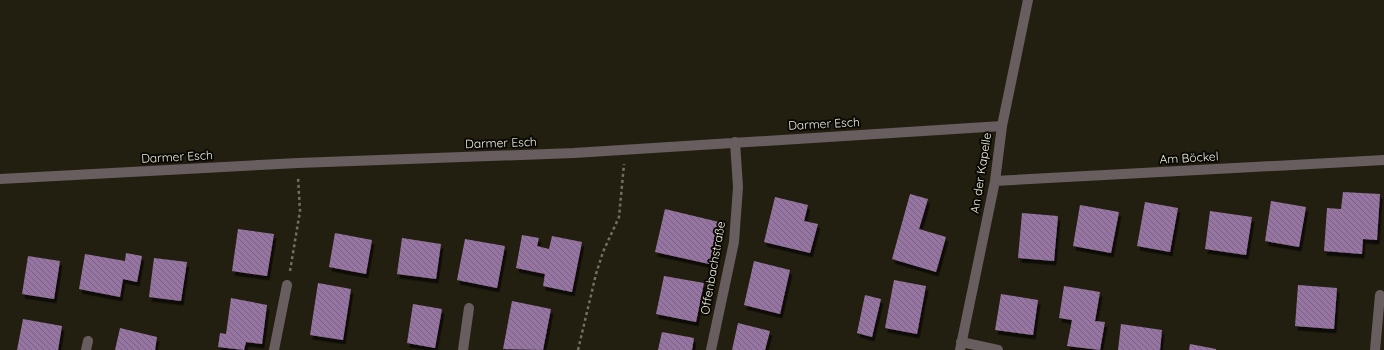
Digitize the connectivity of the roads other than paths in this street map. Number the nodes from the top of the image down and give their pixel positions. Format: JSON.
{"nodes":[{"id":1,"x":1028,"y":0,"type":"edge"},
{"id":2,"x":1002,"y":126,"type":"junction"},
{"id":3,"x":735,"y":142,"type":"junction"},
{"id":4,"x":1384,"y":160,"type":"edge"},
{"id":5,"x":0,"y":179,"type":"edge"},
{"id":6,"x":995,"y":181,"type":"junction"},
{"id":7,"x":287,"y":285,"type":"road end"},
{"id":8,"x":1380,"y":295,"type":"dead end"},
{"id":9,"x":470,"y":308,"type":"dead end"},
{"id":10,"x":960,"y":346,"type":"edge"},
{"id":11,"x":274,"y":350,"type":"edge"},
{"id":12,"x":463,"y":350,"type":"edge"},
{"id":13,"x":711,"y":350,"type":"edge"},
{"id":14,"x":998,"y":350,"type":"edge"},
{"id":15,"x":1375,"y":350,"type":"edge"}],
"edges":[{"from":1,"to":2,"type":"street","name":"An der Kapelle"},
{"from":2,"to":3,"type":"street","name":"Darmer Esch"},
{"from":2,"to":6,"type":"street","name":"An der Kapelle"},
{"from":3,"to":5,"type":"street","name":"Darmer Esch"},
{"from":3,"to":13,"type":"street","name":"Offenbachstraße"},
{"from":4,"to":6,"type":"street","name":"Am Böckel"},
{"from":6,"to":10,"type":"street","name":"An der Kapelle"},
{"from":7,"to":11,"type":"street"},
{"from":8,"to":15,"type":"street"},
{"from":9,"to":12,"type":"street"},
{"from":10,"to":14,"type":"street"}]}
